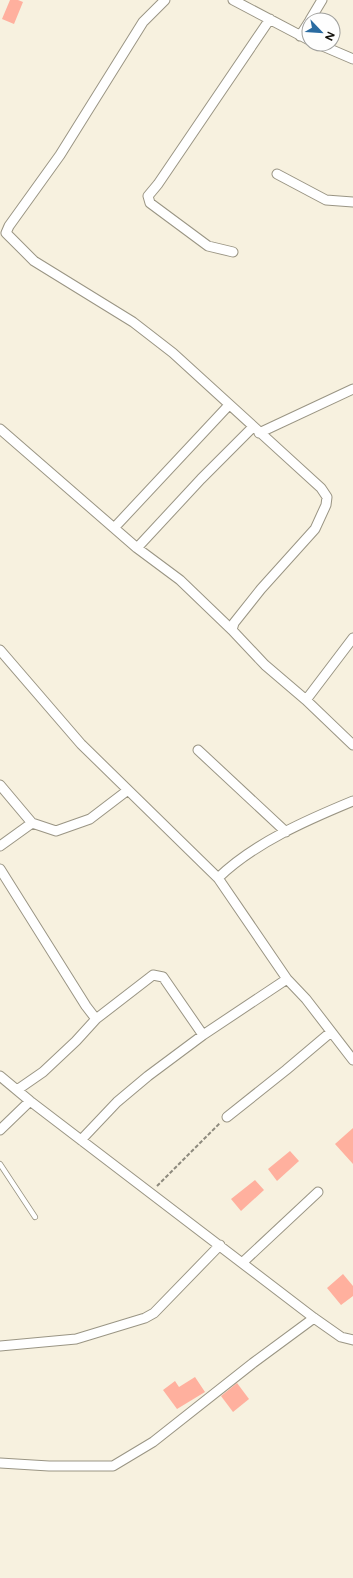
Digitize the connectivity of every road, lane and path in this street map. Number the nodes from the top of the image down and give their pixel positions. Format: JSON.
{"nodes":[{"id":1,"x":165,"y":0,"type":"edge"},
{"id":2,"x":233,"y":0,"type":"edge"},
{"id":3,"x":322,"y":0,"type":"edge"},
{"id":4,"x":315,"y":12,"type":"edge"},
{"id":5,"x":270,"y":20,"type":"junction"},
{"id":6,"x":301,"y":36,"type":"edge"},
{"id":7,"x":336,"y":52,"type":"edge"},
{"id":8,"x":353,"y":60,"type":"edge"},
{"id":9,"x":277,"y":174,"type":"dead end"},
{"id":10,"x":353,"y":202,"type":"edge"},
{"id":11,"x":3,"y":232,"type":"edge"},
{"id":12,"x":233,"y":252,"type":"dead end"},
{"id":13,"x":353,"y":389,"type":"edge"},
{"id":14,"x":229,"y":405,"type":"junction"},
{"id":15,"x":0,"y":428,"type":"edge"},
{"id":16,"x":256,"y":430,"type":"junction"},
{"id":17,"x":114,"y":528,"type":"junction"},
{"id":18,"x":137,"y":548,"type":"junction"},
{"id":19,"x":232,"y":630,"type":"junction"},
{"id":20,"x":353,"y":638,"type":"edge"},
{"id":21,"x":0,"y":650,"type":"edge"},
{"id":22,"x":306,"y":700,"type":"junction"},
{"id":23,"x":353,"y":745,"type":"edge"},
{"id":24,"x":198,"y":750,"type":"dead end"},
{"id":25,"x":0,"y":785,"type":"edge"},
{"id":26,"x":128,"y":790,"type":"junction"},
{"id":27,"x":353,"y":801,"type":"edge"},
{"id":28,"x":32,"y":823,"type":"junction"},
{"id":29,"x":286,"y":832,"type":"junction"},
{"id":30,"x":0,"y":846,"type":"edge"},
{"id":31,"x":0,"y":869,"type":"edge"},
{"id":32,"x":218,"y":878,"type":"junction"},
{"id":33,"x":287,"y":979,"type":"junction"},
{"id":34,"x":96,"y":1019,"type":"junction"},
{"id":35,"x":331,"y":1032,"type":"junction"},
{"id":36,"x":203,"y":1035,"type":"junction"},
{"id":37,"x":353,"y":1060,"type":"edge"},
{"id":38,"x":0,"y":1076,"type":"edge"},
{"id":39,"x":17,"y":1090,"type":"junction"},
{"id":40,"x":30,"y":1101,"type":"junction"},
{"id":41,"x":227,"y":1116,"type":"joint"},
{"id":42,"x":0,"y":1130,"type":"edge"},
{"id":43,"x":81,"y":1140,"type":"junction"},
{"id":44,"x":0,"y":1164,"type":"edge"},
{"id":45,"x":318,"y":1192,"type":"dead end"},
{"id":46,"x":151,"y":1193,"type":"junction"},
{"id":47,"x":35,"y":1217,"type":"dead end"},
{"id":48,"x":220,"y":1245,"type":"junction"},
{"id":49,"x":242,"y":1263,"type":"junction"},
{"id":50,"x":314,"y":1318,"type":"junction"},
{"id":51,"x":353,"y":1340,"type":"edge"},
{"id":52,"x":0,"y":1346,"type":"edge"},
{"id":53,"x":0,"y":1463,"type":"edge"}],
"edges":[{"from":1,"to":11,"type":"street"},
{"from":2,"to":5,"type":"street"},
{"from":3,"to":4,"type":"street"},
{"from":5,"to":6,"type":"street"},
{"from":5,"to":12,"type":"street"},
{"from":7,"to":8,"type":"street"},
{"from":9,"to":10,"type":"street"},
{"from":11,"to":14,"type":"street"},
{"from":13,"to":16,"type":"street"},
{"from":14,"to":16,"type":"street"},
{"from":14,"to":17,"type":"street"},
{"from":15,"to":17,"type":"street"},
{"from":16,"to":18,"type":"street"},
{"from":16,"to":19,"type":"street"},
{"from":17,"to":18,"type":"street"},
{"from":18,"to":19,"type":"street"},
{"from":19,"to":22,"type":"street"},
{"from":20,"to":22,"type":"street"},
{"from":21,"to":26,"type":"street"},
{"from":22,"to":23,"type":"street"},
{"from":24,"to":29,"type":"street"},
{"from":25,"to":28,"type":"street"},
{"from":26,"to":28,"type":"street"},
{"from":26,"to":32,"type":"street"},
{"from":27,"to":29,"type":"street"},
{"from":28,"to":30,"type":"street"},
{"from":29,"to":32,"type":"street"},
{"from":31,"to":34,"type":"street"},
{"from":32,"to":33,"type":"street"},
{"from":33,"to":35,"type":"street"},
{"from":33,"to":36,"type":"street"},
{"from":34,"to":36,"type":"street"},
{"from":34,"to":39,"type":"street"},
{"from":35,"to":37,"type":"street"},
{"from":35,"to":41,"type":"street"},
{"from":36,"to":43,"type":"street"},
{"from":38,"to":39,"type":"street"},
{"from":39,"to":40,"type":"street"},
{"from":40,"to":42,"type":"street"},
{"from":40,"to":43,"type":"street"},
{"from":41,"to":46,"type":"path"},
{"from":43,"to":46,"type":"street"},
{"from":44,"to":47,"type":"lane"},
{"from":45,"to":49,"type":"street"},
{"from":46,"to":48,"type":"street"},
{"from":48,"to":49,"type":"street"},
{"from":48,"to":52,"type":"street"},
{"from":49,"to":50,"type":"street"},
{"from":50,"to":51,"type":"street"},
{"from":50,"to":53,"type":"street"}]}
